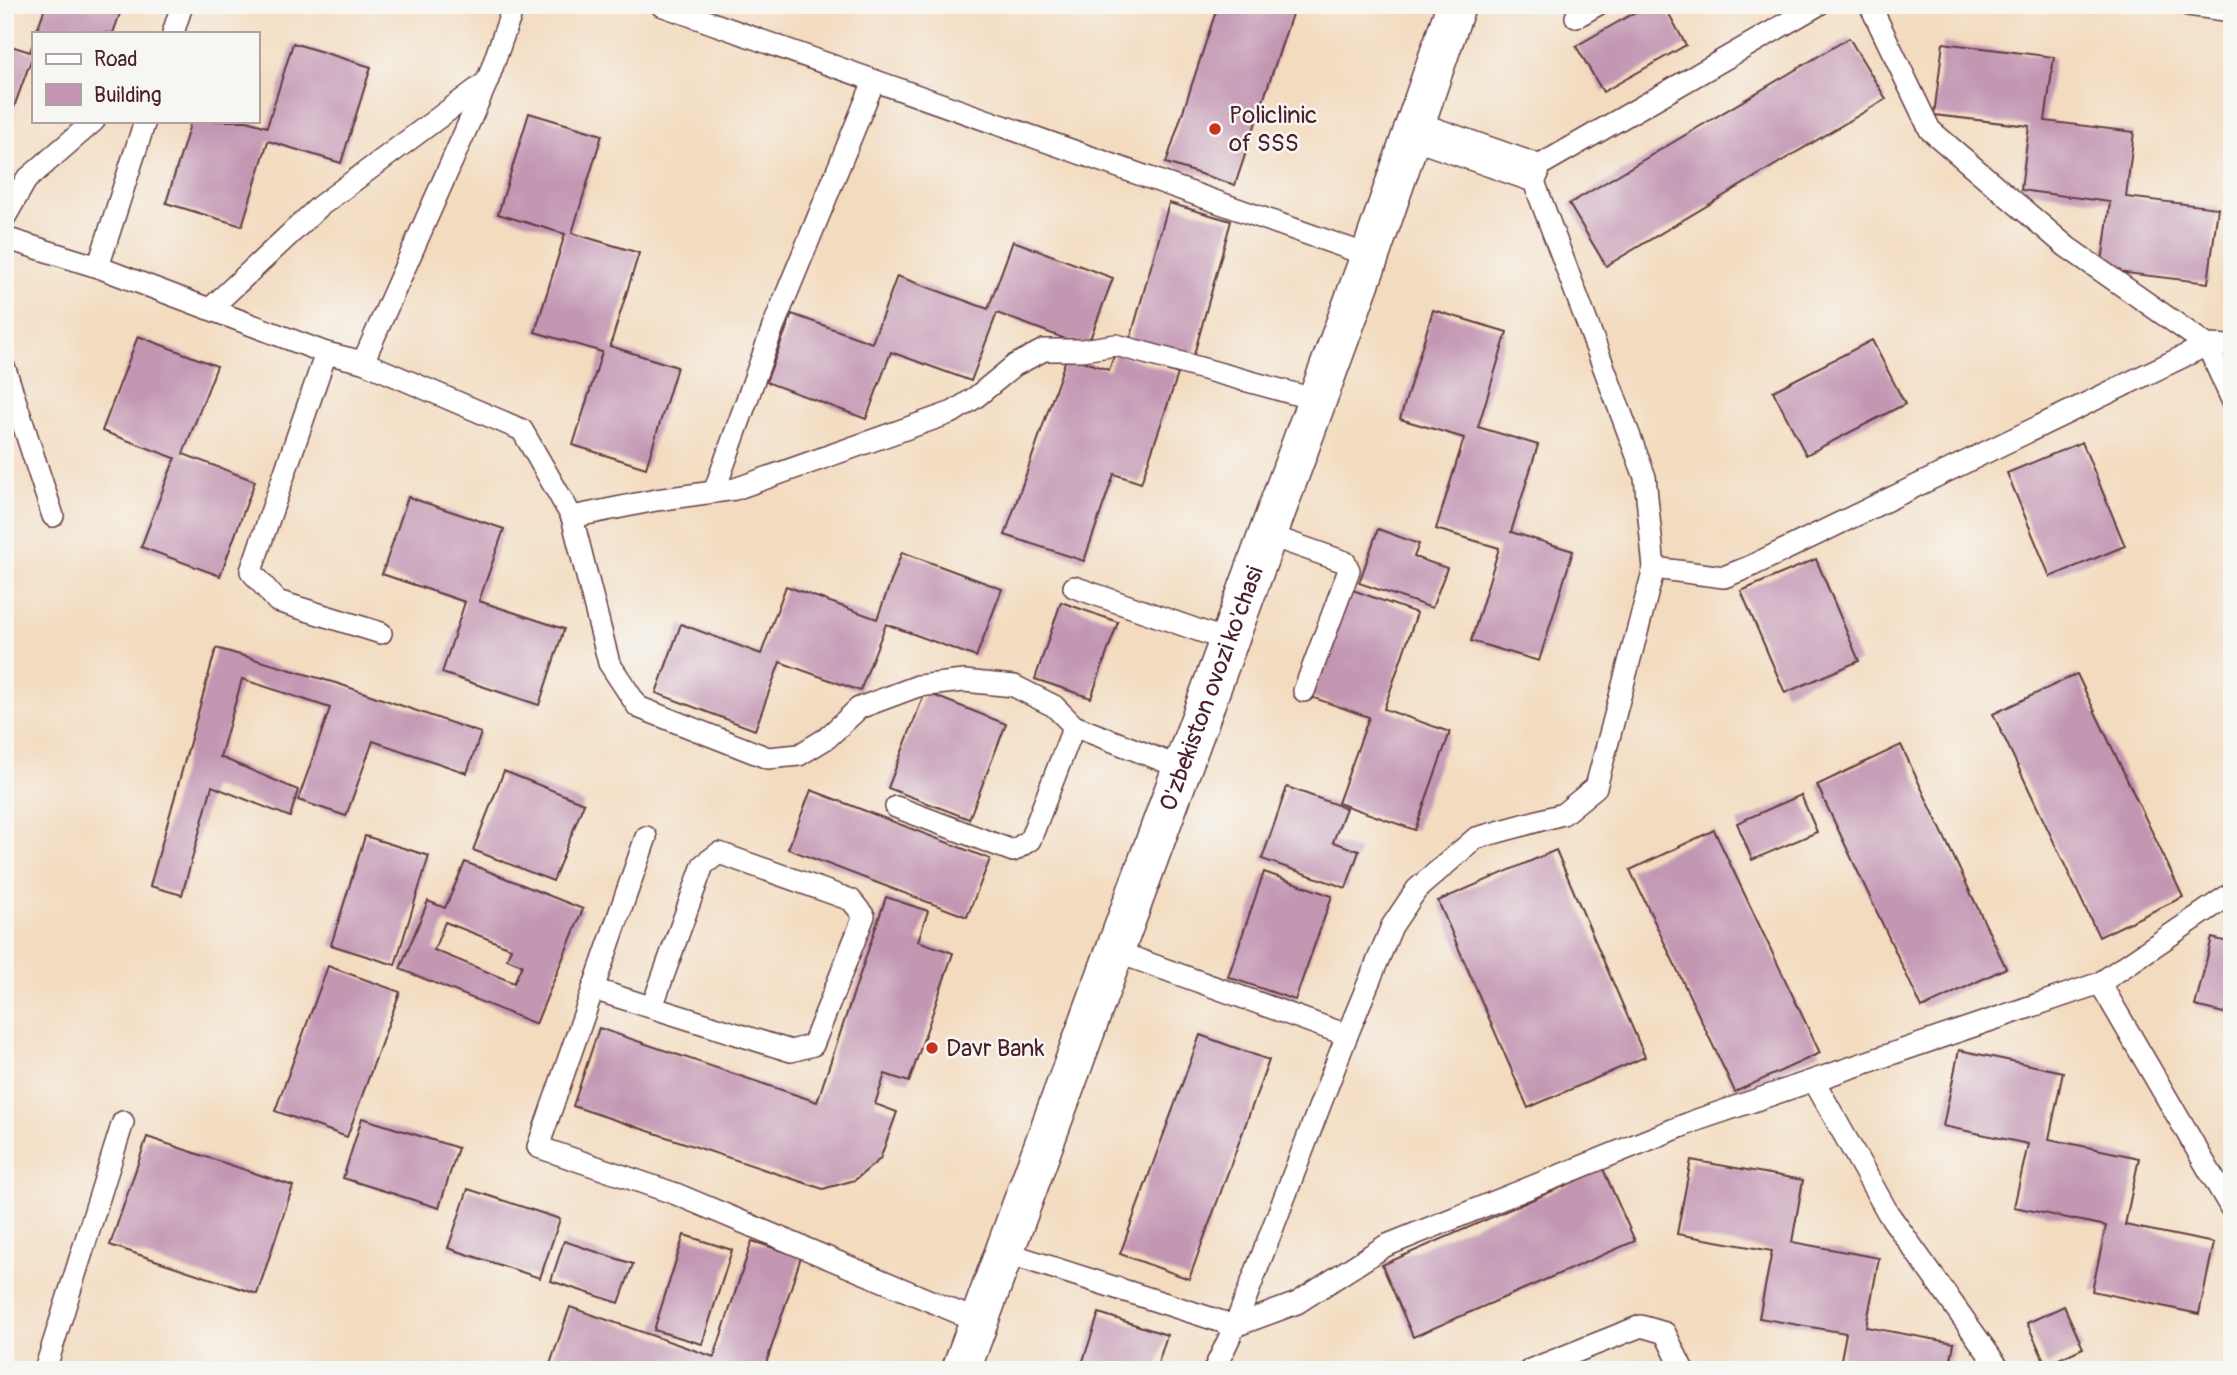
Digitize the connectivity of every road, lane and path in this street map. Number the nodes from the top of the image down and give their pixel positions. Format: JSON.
{"nodes":[{"id":1,"x":182,"y":5,"type":"edge"},
{"id":2,"x":514,"y":5,"type":"edge"},
{"id":3,"x":661,"y":5,"type":"edge"},
{"id":4,"x":1456,"y":5,"type":"edge"},
{"id":5,"x":1597,"y":5,"type":"edge"},
{"id":6,"x":1818,"y":5,"type":"edge"},
{"id":7,"x":1870,"y":5,"type":"edge"},
{"id":8,"x":2188,"y":5,"type":"edge"},
{"id":9,"x":2232,"y":11,"type":"edge"},
{"id":10,"x":1789,"y":13,"type":"edge"},
{"id":11,"x":1576,"y":17,"type":"dead end"},
{"id":12,"x":173,"y":32,"type":"edge"},
{"id":13,"x":874,"y":81,"type":"junction"},
{"id":14,"x":487,"y":82,"type":"junction"},
{"id":15,"x":93,"y":122,"type":"edge"},
{"id":16,"x":145,"y":122,"type":"edge"},
{"id":17,"x":1413,"y":130,"type":"junction"},
{"id":18,"x":1530,"y":171,"type":"junction"},
{"id":19,"x":5,"y":217,"type":"edge"},
{"id":20,"x":5,"y":238,"type":"edge"},
{"id":21,"x":1370,"y":256,"type":"junction"},
{"id":22,"x":98,"y":267,"type":"junction"},
{"id":23,"x":210,"y":309,"type":"junction"},
{"id":24,"x":2207,"y":345,"type":"junction"},
{"id":25,"x":2232,"y":346,"type":"edge"},
{"id":26,"x":326,"y":353,"type":"junction"},
{"id":27,"x":363,"y":362,"type":"junction"},
{"id":28,"x":5,"y":369,"type":"edge"},
{"id":29,"x":1317,"y":400,"type":"junction"},
{"id":30,"x":2232,"y":400,"type":"edge"},
{"id":31,"x":714,"y":492,"type":"junction"},
{"id":32,"x":53,"y":516,"type":"dead end"},
{"id":33,"x":572,"y":517,"type":"junction"},
{"id":34,"x":1268,"y":534,"type":"junction"},
{"id":35,"x":1654,"y":568,"type":"junction"},
{"id":36,"x":1074,"y":587,"type":"dead end"},
{"id":37,"x":381,"y":633,"type":"dead end"},
{"id":38,"x":1229,"y":640,"type":"junction"},
{"id":39,"x":1304,"y":691,"type":"dead end"},
{"id":40,"x":1074,"y":726,"type":"junction"},
{"id":41,"x":1182,"y":768,"type":"junction"},
{"id":42,"x":897,"y":807,"type":"dead end"},
{"id":43,"x":646,"y":837,"type":"dead end"},
{"id":44,"x":2232,"y":893,"type":"edge"},
{"id":45,"x":1114,"y":951,"type":"junction"},
{"id":46,"x":2100,"y":983,"type":"junction"},
{"id":47,"x":593,"y":989,"type":"junction"},
{"id":48,"x":652,"y":1007,"type":"junction"},
{"id":49,"x":1347,"y":1035,"type":"junction"},
{"id":50,"x":1814,"y":1081,"type":"junction"},
{"id":51,"x":123,"y":1122,"type":"dead end"},
{"id":52,"x":2232,"y":1210,"type":"edge"},
{"id":53,"x":1004,"y":1252,"type":"junction"},
{"id":54,"x":978,"y":1321,"type":"junction"},
{"id":55,"x":1236,"y":1325,"type":"junction"},
{"id":56,"x":1219,"y":1364,"type":"edge"},
{"id":57,"x":45,"y":1370,"type":"edge"},
{"id":58,"x":961,"y":1370,"type":"edge"},
{"id":59,"x":1530,"y":1370,"type":"edge"},
{"id":60,"x":1683,"y":1370,"type":"edge"},
{"id":61,"x":2000,"y":1370,"type":"edge"}],
"edges":[{"from":1,"to":12,"type":"lane"},
{"from":2,"to":14,"type":"lane"},
{"from":3,"to":13,"type":"lane"},
{"from":4,"to":17,"type":"main road","name":"O'zbekiston ovozi ko'chasi"},
{"from":5,"to":11,"type":"lane"},
{"from":6,"to":10,"type":"lane"},
{"from":7,"to":24,"type":"lane"},
{"from":8,"to":9,"type":"lane"},
{"from":10,"to":18,"type":"lane"},
{"from":13,"to":21,"type":"lane"},
{"from":13,"to":31,"type":"lane"},
{"from":14,"to":23,"type":"lane"},
{"from":14,"to":27,"type":"lane"},
{"from":15,"to":19,"type":"lane"},
{"from":16,"to":22,"type":"lane"},
{"from":17,"to":18,"type":"main road"},
{"from":17,"to":21,"type":"main road","name":"O'zbekiston ovozi ko'chasi"},
{"from":18,"to":35,"type":"lane"},
{"from":20,"to":22,"type":"lane"},
{"from":21,"to":29,"type":"main road","name":"O'zbekiston ovozi ko'chasi"},
{"from":22,"to":23,"type":"lane"},
{"from":23,"to":26,"type":"lane"},
{"from":24,"to":25,"type":"lane"},
{"from":24,"to":30,"type":"lane"},
{"from":24,"to":35,"type":"lane"},
{"from":26,"to":27,"type":"lane"},
{"from":26,"to":37,"type":"lane"},
{"from":27,"to":33,"type":"lane"},
{"from":28,"to":32,"type":"lane"},
{"from":29,"to":31,"type":"lane"},
{"from":29,"to":34,"type":"main road","name":"O'zbekiston ovozi ko'chasi"},
{"from":31,"to":33,"type":"lane"},
{"from":33,"to":40,"type":"lane"},
{"from":34,"to":38,"type":"main road","name":"O'zbekiston ovozi ko'chasi"},
{"from":34,"to":39,"type":"lane"},
{"from":35,"to":49,"type":"lane"},
{"from":36,"to":38,"type":"lane"},
{"from":38,"to":41,"type":"main road","name":"O'zbekiston ovozi ko'chasi"},
{"from":40,"to":41,"type":"lane"},
{"from":40,"to":42,"type":"lane"},
{"from":41,"to":45,"type":"main road","name":"O'zbekiston ovozi ko'chasi"},
{"from":43,"to":47,"type":"lane"},
{"from":44,"to":46,"type":"lane"},
{"from":45,"to":49,"type":"lane"},
{"from":45,"to":53,"type":"main road","name":"O'zbekiston ovozi ko'chasi"},
{"from":46,"to":50,"type":"lane"},
{"from":46,"to":52,"type":"lane"},
{"from":47,"to":48,"type":"lane"},
{"from":47,"to":54,"type":"lane"},
{"from":48,"to":48,"type":"lane"},
{"from":49,"to":55,"type":"lane"},
{"from":50,"to":55,"type":"lane"},
{"from":50,"to":61,"type":"lane"},
{"from":51,"to":57,"type":"lane"},
{"from":53,"to":54,"type":"main road","name":"O'zbekiston ovozi ko'chasi"},
{"from":53,"to":55,"type":"lane"},
{"from":54,"to":58,"type":"main road","name":"O'zbekiston ovozi ko'chasi"},
{"from":55,"to":56,"type":"lane"},
{"from":59,"to":60,"type":"lane"}]}
